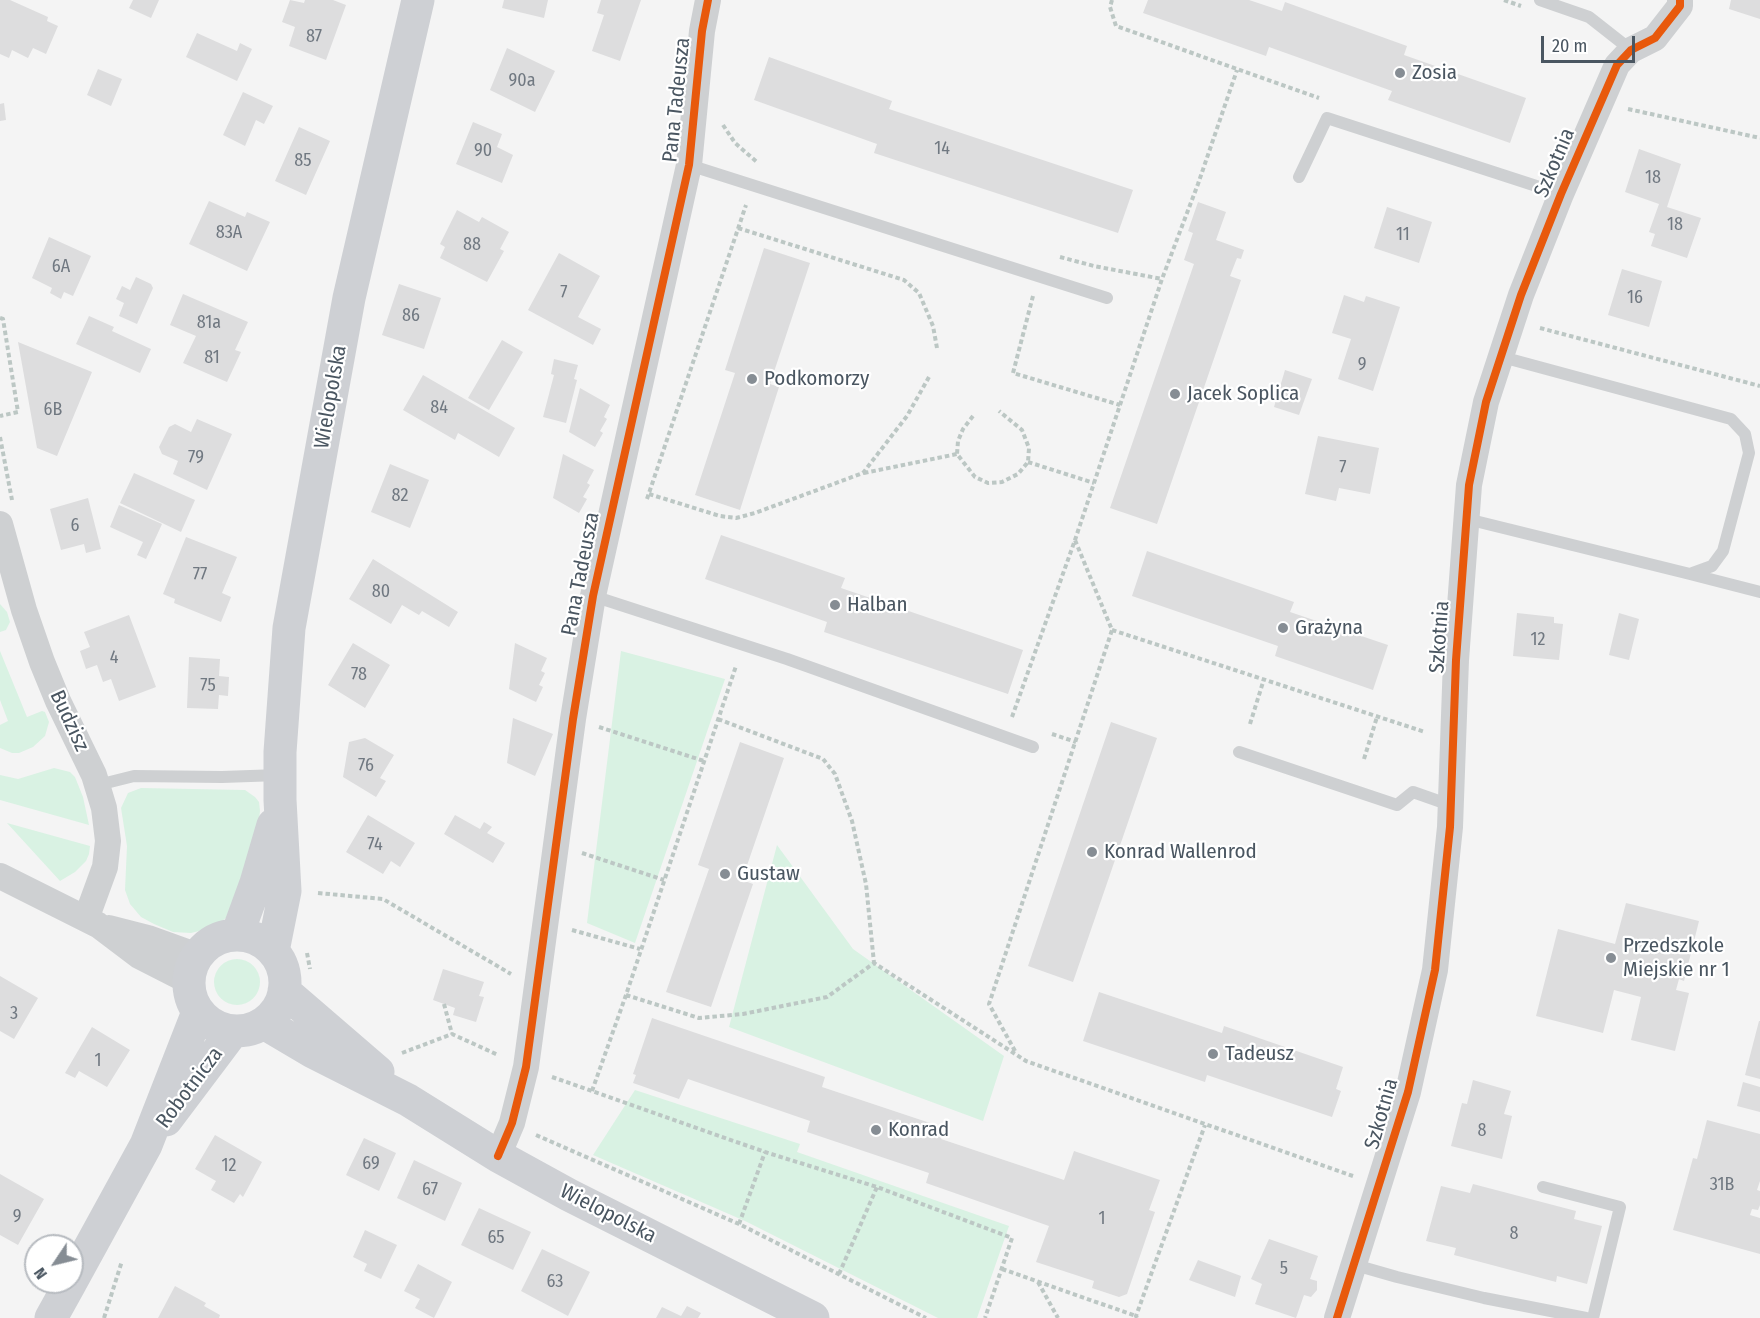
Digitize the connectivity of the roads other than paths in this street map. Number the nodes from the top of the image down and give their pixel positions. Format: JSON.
{"nodes":[{"id":1,"x":418,"y":0,"type":"edge"},
{"id":2,"x":708,"y":0,"type":"edge"},
{"id":3,"x":1540,"y":0,"type":"edge"},
{"id":4,"x":1680,"y":0,"type":"edge"},
{"id":5,"x":1631,"y":50,"type":"junction"},
{"id":6,"x":690,"y":165,"type":"junction"},
{"id":7,"x":1299,"y":177,"type":"dead end"},
{"id":8,"x":1561,"y":194,"type":"junction"},
{"id":9,"x":1107,"y":298,"type":"dead end"},
{"id":10,"x":1509,"y":359,"type":"junction"},
{"id":11,"x":7,"y":517,"type":"edge"},
{"id":12,"x":1467,"y":519,"type":"junction"},
{"id":13,"x":1690,"y":574,"type":"junction"},
{"id":14,"x":1760,"y":592,"type":"edge"},
{"id":15,"x":593,"y":596,"type":"junction"},
{"id":16,"x":1033,"y":747,"type":"dead end"},
{"id":17,"x":1239,"y":752,"type":"dead end"},
{"id":18,"x":98,"y":785,"type":"junction"},
{"id":19,"x":280,"y":787,"type":"junction"},
{"id":20,"x":1450,"y":805,"type":"junction"},
{"id":21,"x":0,"y":876,"type":"edge"},
{"id":22,"x":92,"y":922,"type":"junction"},
{"id":23,"x":237,"y":935,"type":"junction"},
{"id":24,"x":273,"y":951,"type":"junction"},
{"id":25,"x":193,"y":968,"type":"junction"},
{"id":26,"x":284,"y":991,"type":"junction"},
{"id":27,"x":198,"y":1012,"type":"junction"},
{"id":28,"x":264,"y":1023,"type":"junction"},
{"id":29,"x":233,"y":1031,"type":"junction"},
{"id":30,"x":408,"y":1100,"type":"junction"},
{"id":31,"x":146,"y":1145,"type":"junction"},
{"id":32,"x":498,"y":1156,"type":"junction"},
{"id":33,"x":1543,"y":1187,"type":"dead end"},
{"id":34,"x":84,"y":1257,"type":"edge"},
{"id":35,"x":1355,"y":1265,"type":"junction"},
{"id":36,"x":64,"y":1294,"type":"edge"},
{"id":37,"x":51,"y":1318,"type":"edge"},
{"id":38,"x":813,"y":1318,"type":"edge"},
{"id":39,"x":1337,"y":1318,"type":"edge"},
{"id":40,"x":1586,"y":1318,"type":"edge"},
{"id":41,"x":1593,"y":1318,"type":"edge"}],
"edges":[{"from":1,"to":19,"type":"street","name":"Wielopolska"},
{"from":2,"to":6,"type":"street","name":"Pana Tadeusza"},
{"from":3,"to":5,"type":"lane"},
{"from":4,"to":5,"type":"street","name":"Szkotnia"},
{"from":5,"to":8,"type":"street","name":"Szkotnia"},
{"from":6,"to":9,"type":"lane","name":"Pana Tadeusza"},
{"from":6,"to":15,"type":"street","name":"Pana Tadeusza"},
{"from":7,"to":8,"type":"lane"},
{"from":8,"to":10,"type":"street","name":"Szkotnia"},
{"from":10,"to":12,"type":"street","name":"Szkotnia"},
{"from":10,"to":13,"type":"lane"},
{"from":11,"to":18,"type":"street","name":"Budzisz"},
{"from":12,"to":13,"type":"lane"},
{"from":12,"to":20,"type":"street","name":"Szkotnia"},
{"from":13,"to":14,"type":"lane"},
{"from":15,"to":16,"type":"lane","name":"Pana Tadeusza"},
{"from":15,"to":32,"type":"street","name":"Pana Tadeusza"},
{"from":17,"to":20,"type":"lane"},
{"from":18,"to":19,"type":"lane"},
{"from":18,"to":22,"type":"street","name":"Budzisz"},
{"from":19,"to":23,"type":"street","name":"Wielopolska"},
{"from":19,"to":24,"type":"street","name":"Wielopolska"},
{"from":20,"to":35,"type":"street","name":"Szkotnia"},
{"from":21,"to":22,"type":"street"},
{"from":22,"to":25,"type":"street"},
{"from":23,"to":24,"type":"street"},
{"from":23,"to":25,"type":"street"},
{"from":24,"to":26,"type":"street"},
{"from":25,"to":27,"type":"street"},
{"from":26,"to":28,"type":"street"},
{"from":26,"to":30,"type":"street","name":"Wielopolska"},
{"from":27,"to":29,"type":"street"},
{"from":27,"to":31,"type":"street","name":"Robotnicza"},
{"from":28,"to":29,"type":"street"},
{"from":28,"to":30,"type":"street","name":"Wielopolska"},
{"from":29,"to":31,"type":"street","name":"Robotnicza"},
{"from":30,"to":32,"type":"street","name":"Wielopolska"},
{"from":31,"to":34,"type":"street","name":"Robotnicza"},
{"from":32,"to":38,"type":"street","name":"Wielopolska"},
{"from":33,"to":41,"type":"lane"},
{"from":35,"to":39,"type":"street","name":"Szkotnia"},
{"from":35,"to":40,"type":"lane"},
{"from":36,"to":37,"type":"street","name":"Robotnicza"}]}
